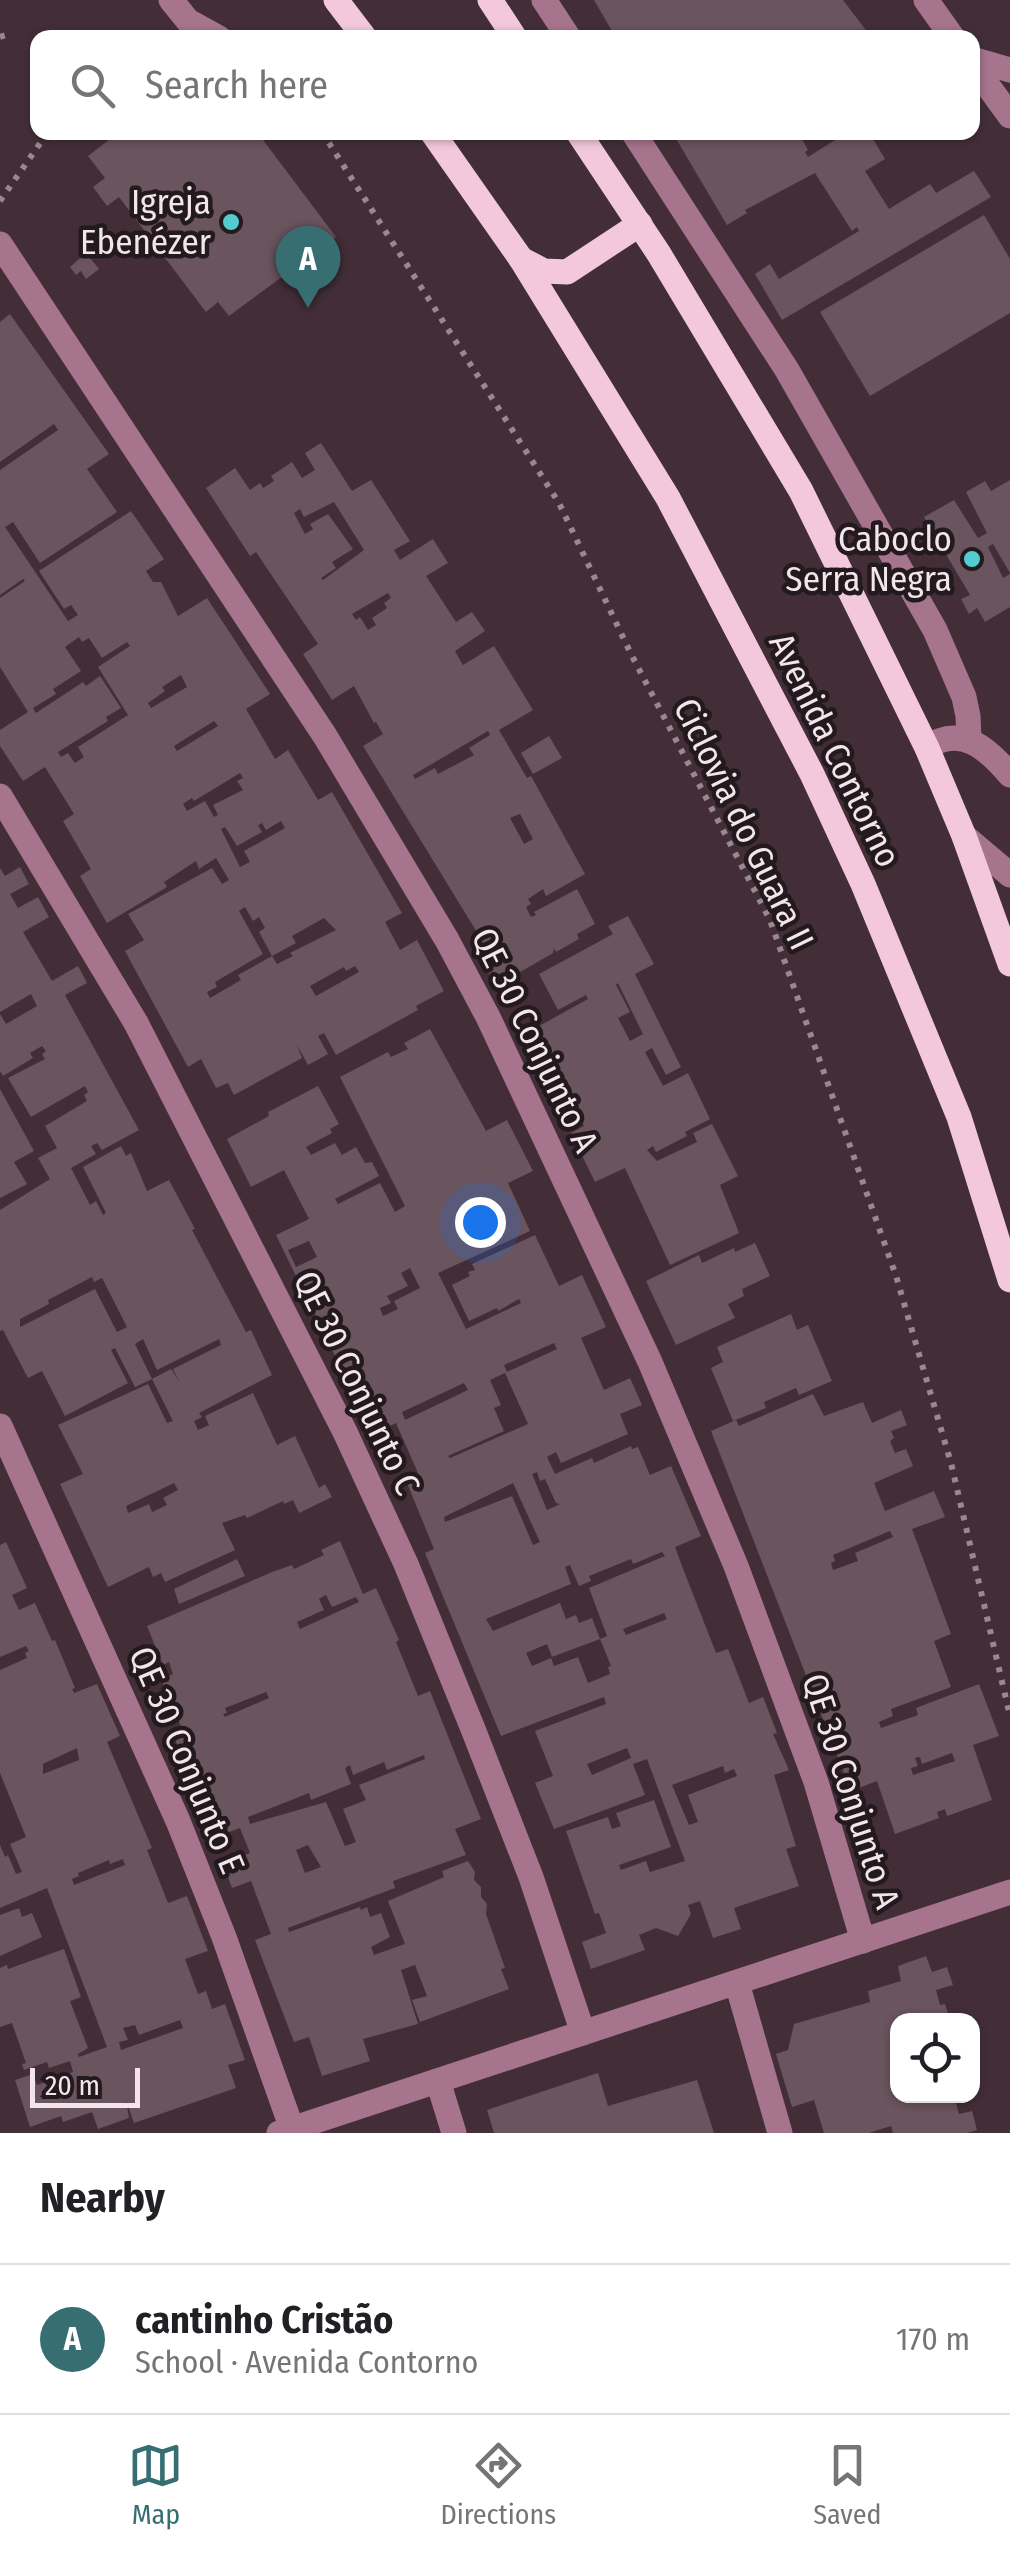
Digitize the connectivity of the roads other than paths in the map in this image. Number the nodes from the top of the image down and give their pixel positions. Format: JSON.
{"nodes":[{"id":1,"x":170,"y":0,"type":"edge"},
{"id":2,"x":336,"y":0,"type":"edge"},
{"id":3,"x":490,"y":0,"type":"edge"},
{"id":4,"x":544,"y":0,"type":"edge"},
{"id":5,"x":926,"y":0,"type":"edge"},
{"id":6,"x":204,"y":30,"type":"edge"},
{"id":7,"x":359,"y":30,"type":"edge"},
{"id":8,"x":510,"y":30,"type":"edge"},
{"id":9,"x":565,"y":30,"type":"edge"},
{"id":10,"x":947,"y":30,"type":"edge"},
{"id":11,"x":980,"y":64,"type":"edge"},
{"id":12,"x":1010,"y":70,"type":"edge"},
{"id":13,"x":980,"y":73,"type":"edge"},
{"id":14,"x":1010,"y":116,"type":"edge"},
{"id":15,"x":438,"y":140,"type":"edge"},
{"id":16,"x":583,"y":140,"type":"edge"},
{"id":17,"x":637,"y":140,"type":"edge"},
{"id":18,"x":640,"y":224,"type":"junction"},
{"id":19,"x":0,"y":244,"type":"edge"},
{"id":20,"x":520,"y":259,"type":"junction"},
{"id":21,"x":969,"y":740,"type":"junction"},
{"id":22,"x":927,"y":748,"type":"junction"},
{"id":23,"x":1010,"y":775,"type":"edge"},
{"id":24,"x":0,"y":796,"type":"edge"},
{"id":25,"x":964,"y":836,"type":"junction"},
{"id":26,"x":1010,"y":875,"type":"edge"},
{"id":27,"x":1010,"y":964,"type":"edge"},
{"id":28,"x":1010,"y":1280,"type":"edge"},
{"id":29,"x":0,"y":1426,"type":"edge"},
{"id":30,"x":1010,"y":1892,"type":"edge"},
{"id":31,"x":862,"y":1941,"type":"junction"},
{"id":32,"x":737,"y":1983,"type":"junction"},
{"id":33,"x":584,"y":2032,"type":"junction"},
{"id":34,"x":438,"y":2081,"type":"junction"},
{"id":35,"x":285,"y":2131,"type":"edge"},
{"id":36,"x":454,"y":2133,"type":"edge"},
{"id":37,"x":780,"y":2133,"type":"edge"}],
"edges":[{"from":1,"to":6,"type":"street"},
{"from":2,"to":7,"type":"main road"},
{"from":3,"to":8,"type":"main road"},
{"from":4,"to":9,"type":"street"},
{"from":5,"to":10,"type":"street"},
{"from":11,"to":12,"type":"street"},
{"from":13,"to":14,"type":"street"},
{"from":15,"to":20,"type":"main road","name":"Avenida Contorno"},
{"from":16,"to":18,"type":"main road"},
{"from":17,"to":21,"type":"street"},
{"from":18,"to":20,"type":"main road"},
{"from":18,"to":22,"type":"main road"},
{"from":19,"to":31,"type":"street","name":"QE 30 Conjunto A"},
{"from":20,"to":28,"type":"main road","name":"Avenida Contorno"},
{"from":21,"to":22,"type":"street"},
{"from":21,"to":23,"type":"street"},
{"from":22,"to":25,"type":"main road"},
{"from":24,"to":33,"type":"street","name":"QE 30 Conjunto C"},
{"from":25,"to":26,"type":"street"},
{"from":25,"to":27,"type":"main road"},
{"from":29,"to":35,"type":"street","name":"QE 30 Conjunto E"},
{"from":30,"to":31,"type":"street"},
{"from":31,"to":32,"type":"street"},
{"from":32,"to":33,"type":"street"},
{"from":32,"to":37,"type":"street"},
{"from":33,"to":34,"type":"street"},
{"from":34,"to":35,"type":"street"},
{"from":34,"to":36,"type":"street"}]}
